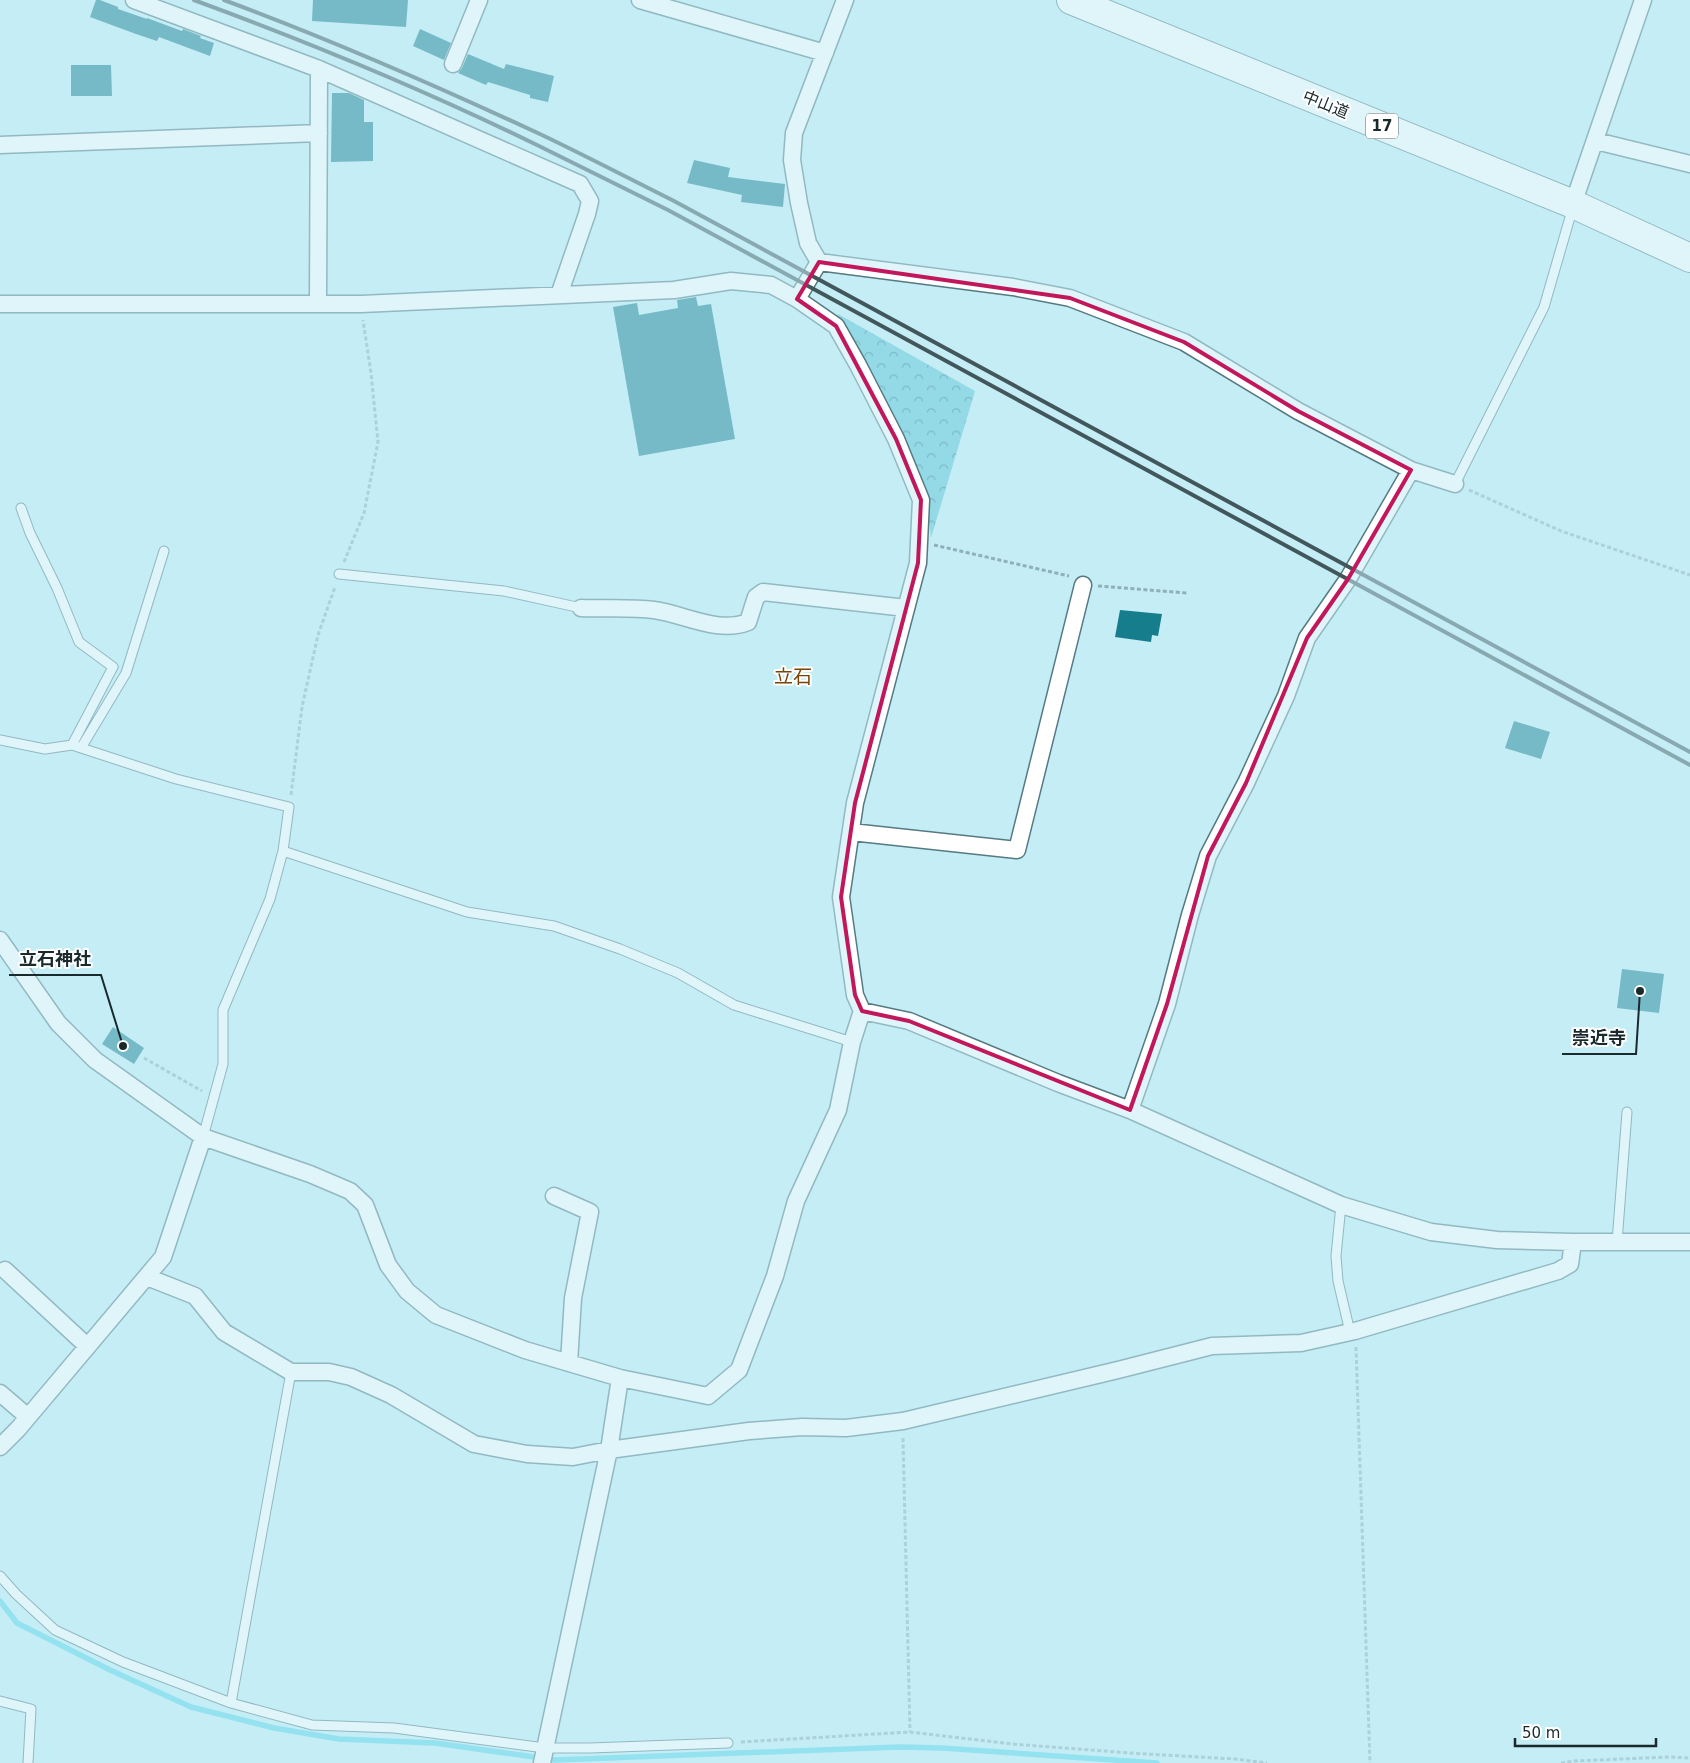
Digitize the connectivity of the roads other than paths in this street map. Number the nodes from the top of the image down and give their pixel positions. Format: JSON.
{"nodes":[{"id":1,"x":134,"y":0,"type":"edge"},
{"id":2,"x":479,"y":0,"type":"edge"},
{"id":3,"x":640,"y":0,"type":"edge"},
{"id":4,"x":845,"y":0,"type":"edge"},
{"id":5,"x":1071,"y":0,"type":"edge"},
{"id":6,"x":1643,"y":0,"type":"edge"},
{"id":7,"x":825,"y":54,"type":"junction"},
{"id":8,"x":453,"y":64,"type":"dead end"},
{"id":9,"x":319,"y":69,"type":"junction"},
{"id":10,"x":319,"y":133,"type":"junction"},
{"id":11,"x":1596,"y":141,"type":"junction"},
{"id":12,"x":0,"y":146,"type":"edge"},
{"id":13,"x":1690,"y":164,"type":"edge"},
{"id":14,"x":1573,"y":204,"type":"junction"},
{"id":15,"x":1690,"y":258,"type":"edge"},
{"id":16,"x":819,"y":262,"type":"junction"},
{"id":17,"x":559,"y":295,"type":"junction"},
{"id":18,"x":797,"y":299,"type":"junction"},
{"id":19,"x":0,"y":304,"type":"edge"},
{"id":20,"x":318,"y":304,"type":"junction"},
{"id":21,"x":1411,"y":470,"type":"junction"},
{"id":22,"x":1455,"y":484,"type":"joint"},
{"id":23,"x":22,"y":508,"type":"dead end"},
{"id":24,"x":164,"y":551,"type":"dead end"},
{"id":25,"x":339,"y":574,"type":"road end"},
{"id":26,"x":1083,"y":585,"type":"road end"},
{"id":27,"x":581,"y":608,"type":"joint"},
{"id":28,"x":906,"y":608,"type":"junction"},
{"id":29,"x":0,"y":740,"type":"edge"},
{"id":30,"x":77,"y":746,"type":"junction"},
{"id":31,"x":851,"y":832,"type":"junction"},
{"id":32,"x":283,"y":851,"type":"junction"},
{"id":33,"x":0,"y":940,"type":"edge"},
{"id":34,"x":5,"y":960,"type":"edge"},
{"id":35,"x":862,"y":1012,"type":"junction"},
{"id":36,"x":852,"y":1042,"type":"junction"},
{"id":37,"x":1130,"y":1110,"type":"junction"},
{"id":38,"x":1627,"y":1112,"type":"dead end"},
{"id":39,"x":203,"y":1137,"type":"junction"},
{"id":40,"x":554,"y":1196,"type":"dead end"},
{"id":41,"x":1341,"y":1205,"type":"junction"},
{"id":42,"x":1573,"y":1242,"type":"junction"},
{"id":43,"x":1617,"y":1242,"type":"junction"},
{"id":44,"x":1690,"y":1242,"type":"edge"},
{"id":45,"x":5,"y":1270,"type":"dead end"},
{"id":46,"x":147,"y":1277,"type":"junction"},
{"id":47,"x":1352,"y":1332,"type":"junction"},
{"id":48,"x":87,"y":1346,"type":"junction"},
{"id":49,"x":568,"y":1363,"type":"junction"},
{"id":50,"x":291,"y":1372,"type":"junction"},
{"id":51,"x":620,"y":1378,"type":"junction"},
{"id":52,"x":0,"y":1393,"type":"edge"},
{"id":53,"x":28,"y":1417,"type":"junction"},
{"id":54,"x":0,"y":1447,"type":"edge"},
{"id":55,"x":609,"y":1450,"type":"junction"},
{"id":56,"x":0,"y":1576,"type":"edge"},
{"id":57,"x":0,"y":1701,"type":"edge"},
{"id":58,"x":230,"y":1703,"type":"junction"},
{"id":59,"x":728,"y":1743,"type":"road end"},
{"id":60,"x":544,"y":1756,"type":"edge"},
{"id":61,"x":28,"y":1763,"type":"edge"}],
"edges":[{"from":1,"to":9,"type":"street"},
{"from":2,"to":8,"type":"street"},
{"from":3,"to":7,"type":"street"},
{"from":4,"to":7,"type":"street"},
{"from":5,"to":14,"type":"highway","name":"中山道","number":"17"},
{"from":6,"to":11,"type":"street"},
{"from":7,"to":16,"type":"street"},
{"from":9,"to":10,"type":"street"},
{"from":9,"to":17,"type":"street"},
{"from":10,"to":12,"type":"street"},
{"from":10,"to":20,"type":"street"},
{"from":11,"to":13,"type":"street"},
{"from":11,"to":14,"type":"street"},
{"from":14,"to":15,"type":"highway","name":"中山道","number":"17"},
{"from":14,"to":22,"type":"lane"},
{"from":16,"to":18,"type":"street"},
{"from":16,"to":21,"type":"street"},
{"from":17,"to":18,"type":"street"},
{"from":17,"to":20,"type":"street"},
{"from":18,"to":28,"type":"street"},
{"from":19,"to":20,"type":"street"},
{"from":21,"to":22,"type":"street"},
{"from":21,"to":37,"type":"street"},
{"from":23,"to":30,"type":"lane"},
{"from":24,"to":30,"type":"lane"},
{"from":25,"to":27,"type":"lane"},
{"from":26,"to":31,"type":"street"},
{"from":27,"to":28,"type":"street"},
{"from":28,"to":31,"type":"street"},
{"from":29,"to":30,"type":"lane"},
{"from":30,"to":32,"type":"lane"},
{"from":31,"to":35,"type":"street"},
{"from":32,"to":36,"type":"lane"},
{"from":32,"to":39,"type":"lane"},
{"from":33,"to":34,"type":"street"},
{"from":34,"to":39,"type":"street"},
{"from":35,"to":36,"type":"street"},
{"from":35,"to":37,"type":"street"},
{"from":36,"to":51,"type":"street"},
{"from":37,"to":41,"type":"street"},
{"from":38,"to":43,"type":"lane"},
{"from":39,"to":46,"type":"street"},
{"from":39,"to":49,"type":"street"},
{"from":40,"to":49,"type":"street"},
{"from":41,"to":42,"type":"street"},
{"from":41,"to":47,"type":"lane"},
{"from":42,"to":43,"type":"street"},
{"from":42,"to":47,"type":"street"},
{"from":43,"to":44,"type":"street"},
{"from":45,"to":48,"type":"street"},
{"from":46,"to":48,"type":"street"},
{"from":46,"to":50,"type":"street"},
{"from":47,"to":55,"type":"street"},
{"from":48,"to":53,"type":"street"},
{"from":49,"to":51,"type":"street"},
{"from":50,"to":55,"type":"street"},
{"from":50,"to":58,"type":"lane"},
{"from":51,"to":55,"type":"street"},
{"from":52,"to":53,"type":"street"},
{"from":53,"to":54,"type":"street"},
{"from":55,"to":60,"type":"street"},
{"from":56,"to":58,"type":"lane"},
{"from":57,"to":61,"type":"lane"},
{"from":58,"to":60,"type":"lane"},
{"from":59,"to":60,"type":"lane"}]}
